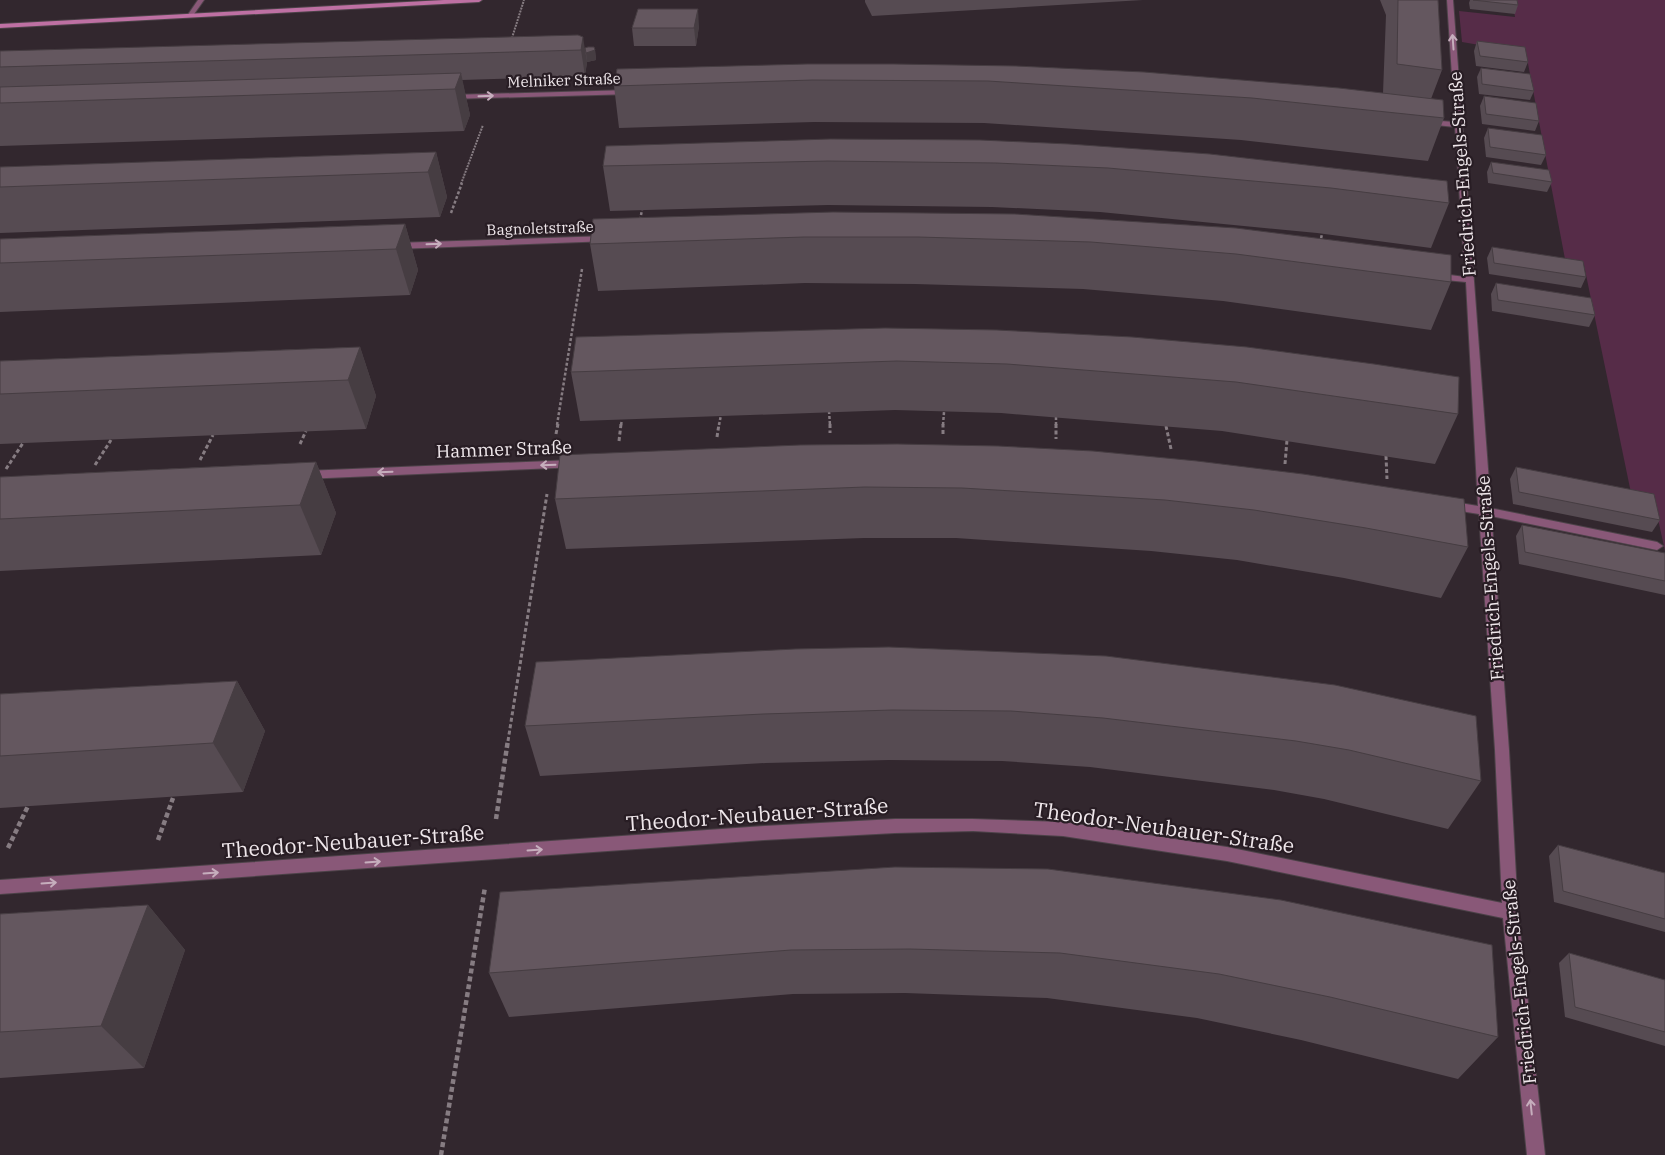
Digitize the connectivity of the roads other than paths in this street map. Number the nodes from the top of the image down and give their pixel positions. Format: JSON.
{"nodes":[{"id":1,"x":201,"y":0,"type":"edge"},
{"id":2,"x":480,"y":0,"type":"edge"},
{"id":3,"x":1450,"y":0,"type":"edge"},
{"id":4,"x":190,"y":16,"type":"junction"},
{"id":5,"x":0,"y":26,"type":"edge"},
{"id":6,"x":643,"y":92,"type":"edge"},
{"id":7,"x":444,"y":97,"type":"edge"},
{"id":8,"x":1413,"y":120,"type":"edge"},
{"id":9,"x":1458,"y":125,"type":"junction"},
{"id":10,"x":615,"y":239,"type":"edge"},
{"id":11,"x":381,"y":246,"type":"edge"},
{"id":12,"x":1430,"y":275,"type":"edge"},
{"id":13,"x":1469,"y":280,"type":"junction"},
{"id":14,"x":588,"y":463,"type":"edge"},
{"id":15,"x":294,"y":476,"type":"edge"},
{"id":16,"x":1432,"y":503,"type":"edge"},
{"id":17,"x":1485,"y":511,"type":"junction"},
{"id":18,"x":1657,"y":546,"type":"dead end"},
{"id":19,"x":0,"y":887,"type":"edge"},
{"id":20,"x":1510,"y":912,"type":"junction"},
{"id":21,"x":1536,"y":1155,"type":"edge"}],
"edges":[{"from":1,"to":4,"type":"street"},
{"from":2,"to":4,"type":"main road"},
{"from":9,"to":3,"type":"street","name":"Friedrich-Engels-Straße","one_way":true},
{"from":4,"to":5,"type":"main road"},
{"from":7,"to":6,"type":"street","name":"Melniker Straße","one_way":true},
{"from":8,"to":9,"type":"street"},
{"from":9,"to":13,"type":"street","name":"Friedrich-Engels-Straße"},
{"from":11,"to":10,"type":"street","name":"Bagnoletstraße","one_way":true},
{"from":12,"to":13,"type":"street"},
{"from":13,"to":17,"type":"street","name":"Friedrich-Engels-Straße"},
{"from":14,"to":15,"type":"street","name":"Hammer Straße","one_way":true},
{"from":16,"to":17,"type":"street"},
{"from":17,"to":18,"type":"street"},
{"from":17,"to":20,"type":"street","name":"Friedrich-Engels-Straße"},
{"from":19,"to":20,"type":"street","name":"Theodor-Neubauer-Straße","one_way":true},
{"from":21,"to":20,"type":"street","name":"Friedrich-Engels-Straße","one_way":true}]}
